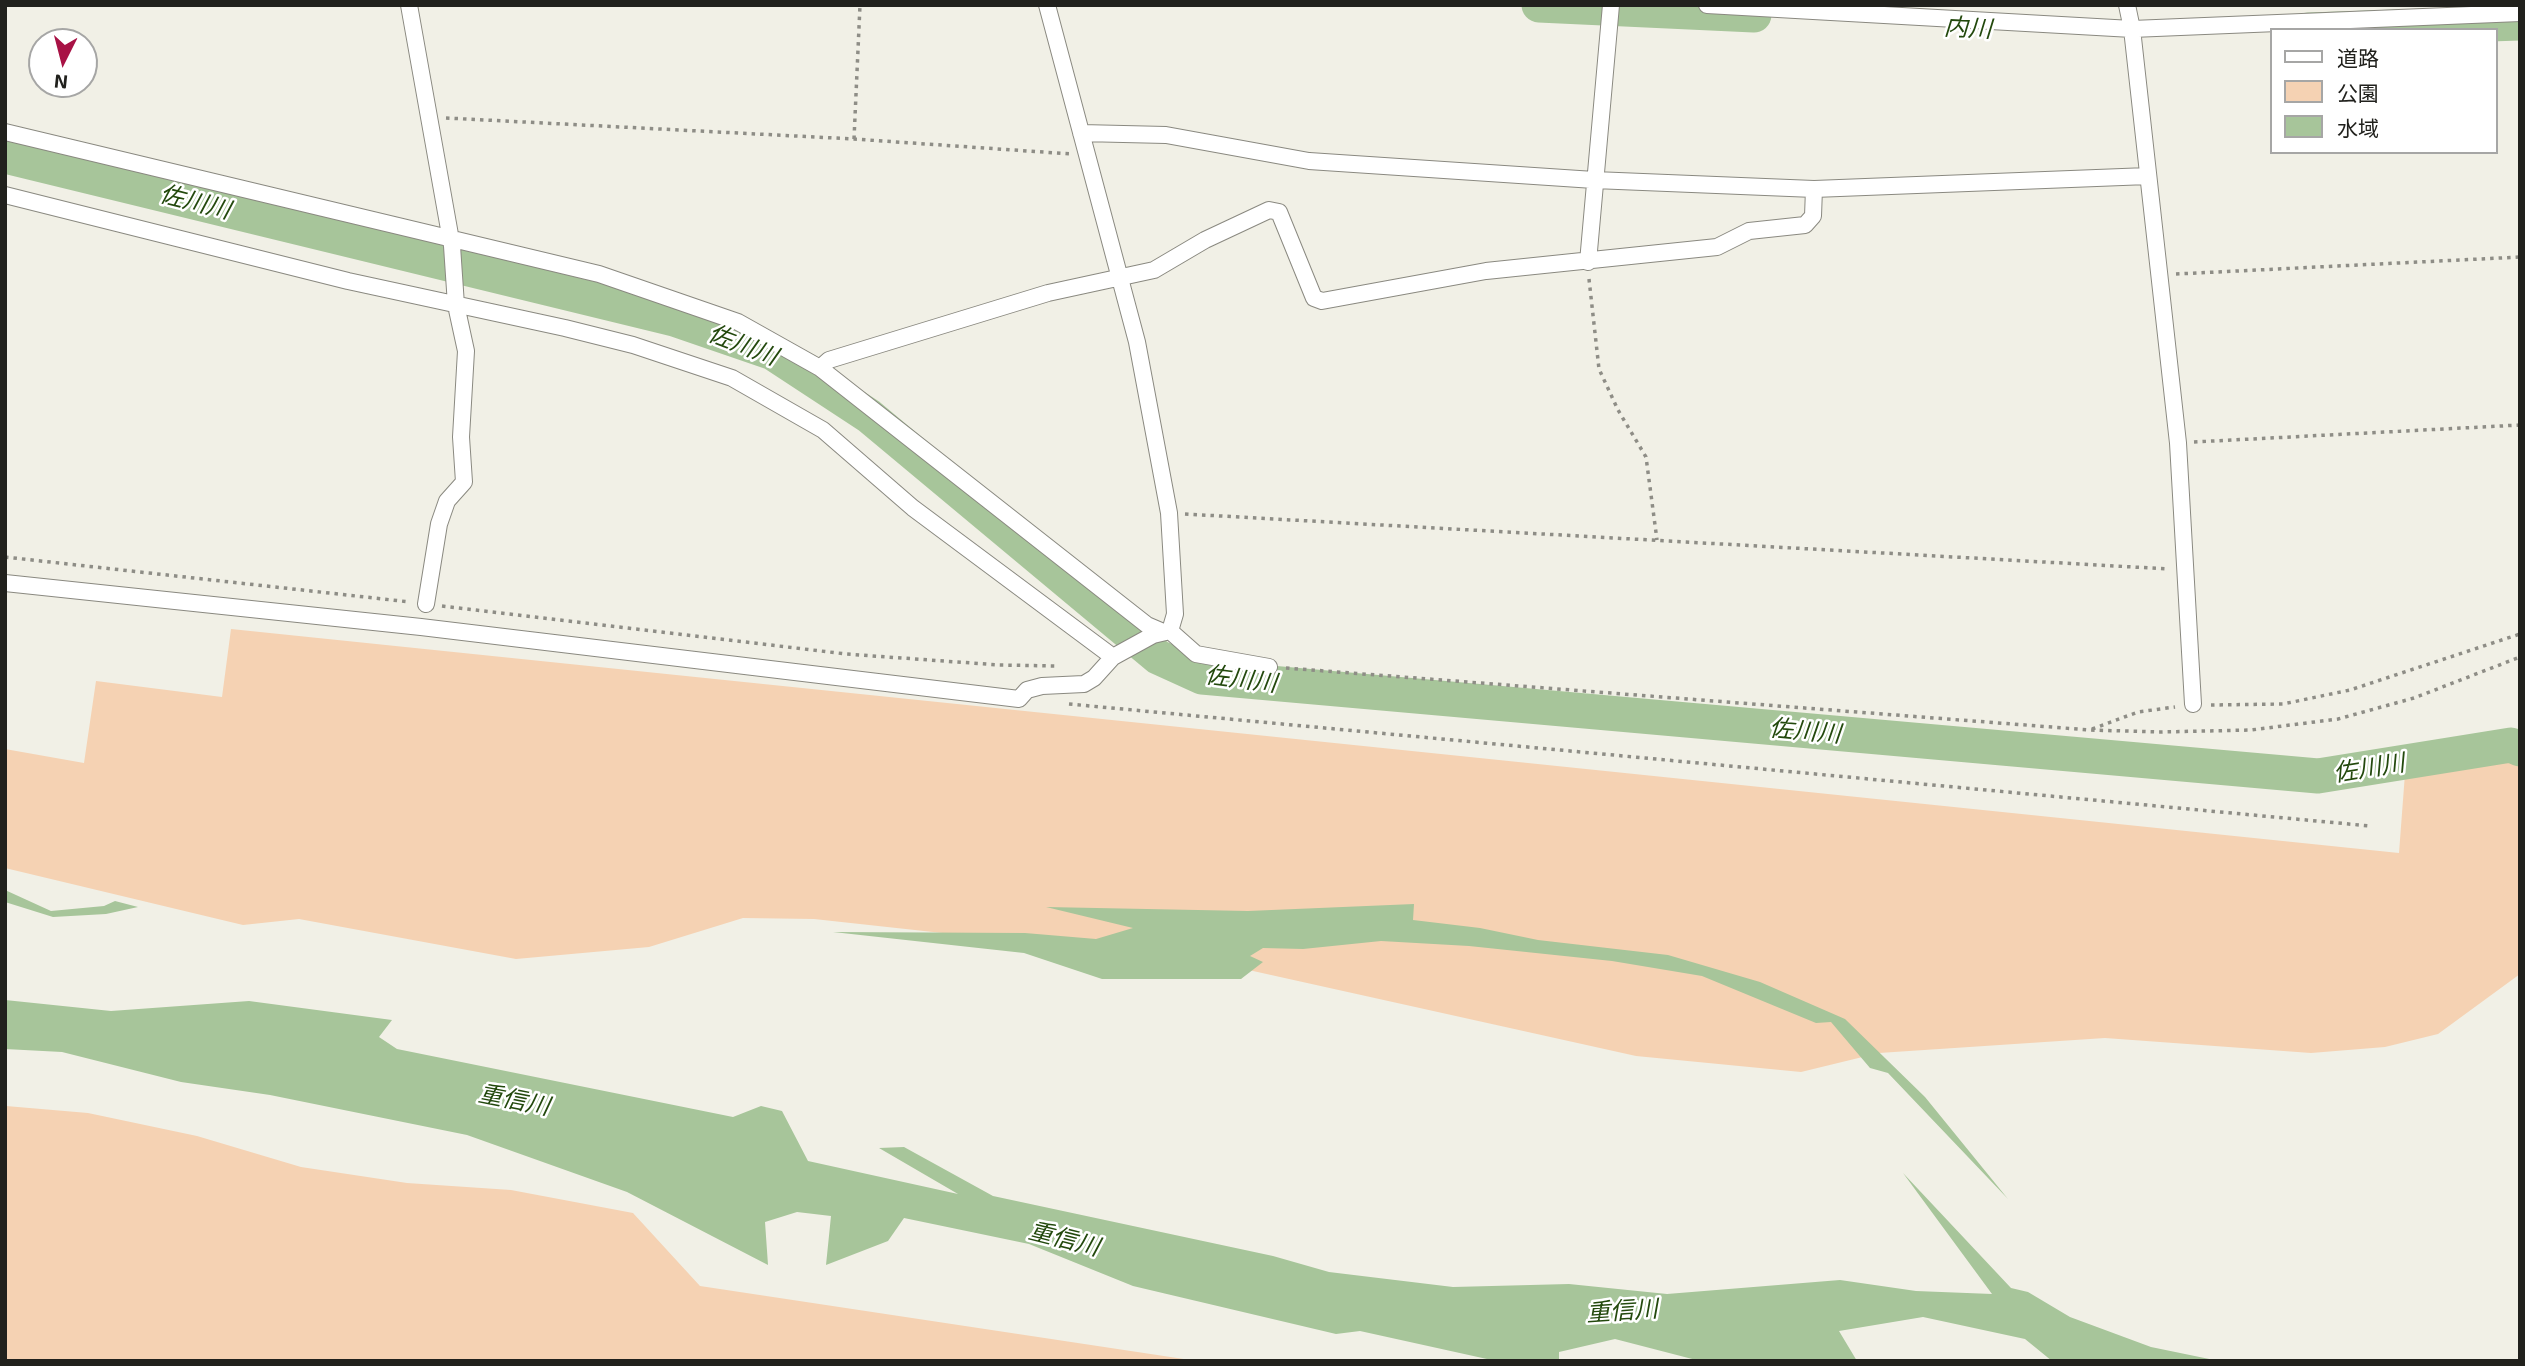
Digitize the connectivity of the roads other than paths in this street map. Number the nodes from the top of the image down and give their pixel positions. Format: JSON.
{"nodes":[{"id":1,"x":409,"y":5,"type":"edge"},
{"id":2,"x":1048,"y":5,"type":"edge"},
{"id":3,"x":1611,"y":5,"type":"edge"},
{"id":4,"x":1707,"y":5,"type":"edge"},
{"id":5,"x":2127,"y":5,"type":"edge"},
{"id":6,"x":2520,"y":13,"type":"edge"},
{"id":7,"x":2132,"y":29,"type":"junction"},
{"id":8,"x":5,"y":132,"type":"edge"},
{"id":9,"x":1081,"y":133,"type":"junction"},
{"id":10,"x":2148,"y":176,"type":"junction"},
{"id":11,"x":1594,"y":180,"type":"junction"},
{"id":12,"x":1814,"y":189,"type":"junction"},
{"id":13,"x":5,"y":195,"type":"edge"},
{"id":14,"x":452,"y":243,"type":"junction"},
{"id":15,"x":1588,"y":262,"type":"junction"},
{"id":16,"x":1122,"y":276,"type":"junction"},
{"id":17,"x":456,"y":302,"type":"junction"},
{"id":18,"x":820,"y":368,"type":"junction"},
{"id":19,"x":5,"y":583,"type":"edge"},
{"id":20,"x":426,"y":604,"type":"road end"},
{"id":21,"x":1161,"y":632,"type":"junction"},
{"id":22,"x":1117,"y":654,"type":"junction"},
{"id":23,"x":1269,"y":667,"type":"road end"},
{"id":24,"x":2193,"y":704,"type":"road end"}],
"edges":[{"from":1,"to":14,"type":"street"},
{"from":2,"to":9,"type":"street"},
{"from":3,"to":11,"type":"street"},
{"from":4,"to":7,"type":"street"},
{"from":5,"to":7,"type":"street"},
{"from":6,"to":7,"type":"street"},
{"from":7,"to":10,"type":"street"},
{"from":8,"to":14,"type":"street"},
{"from":9,"to":11,"type":"street"},
{"from":9,"to":16,"type":"street"},
{"from":10,"to":12,"type":"street"},
{"from":10,"to":24,"type":"street"},
{"from":11,"to":12,"type":"street"},
{"from":11,"to":15,"type":"street"},
{"from":12,"to":15,"type":"street"},
{"from":13,"to":17,"type":"street"},
{"from":14,"to":17,"type":"street"},
{"from":14,"to":18,"type":"street"},
{"from":15,"to":16,"type":"street"},
{"from":16,"to":18,"type":"street"},
{"from":16,"to":21,"type":"street"},
{"from":17,"to":20,"type":"street"},
{"from":17,"to":22,"type":"street"},
{"from":18,"to":21,"type":"street"},
{"from":19,"to":22,"type":"street"},
{"from":21,"to":22,"type":"street"},
{"from":21,"to":23,"type":"street"}]}
